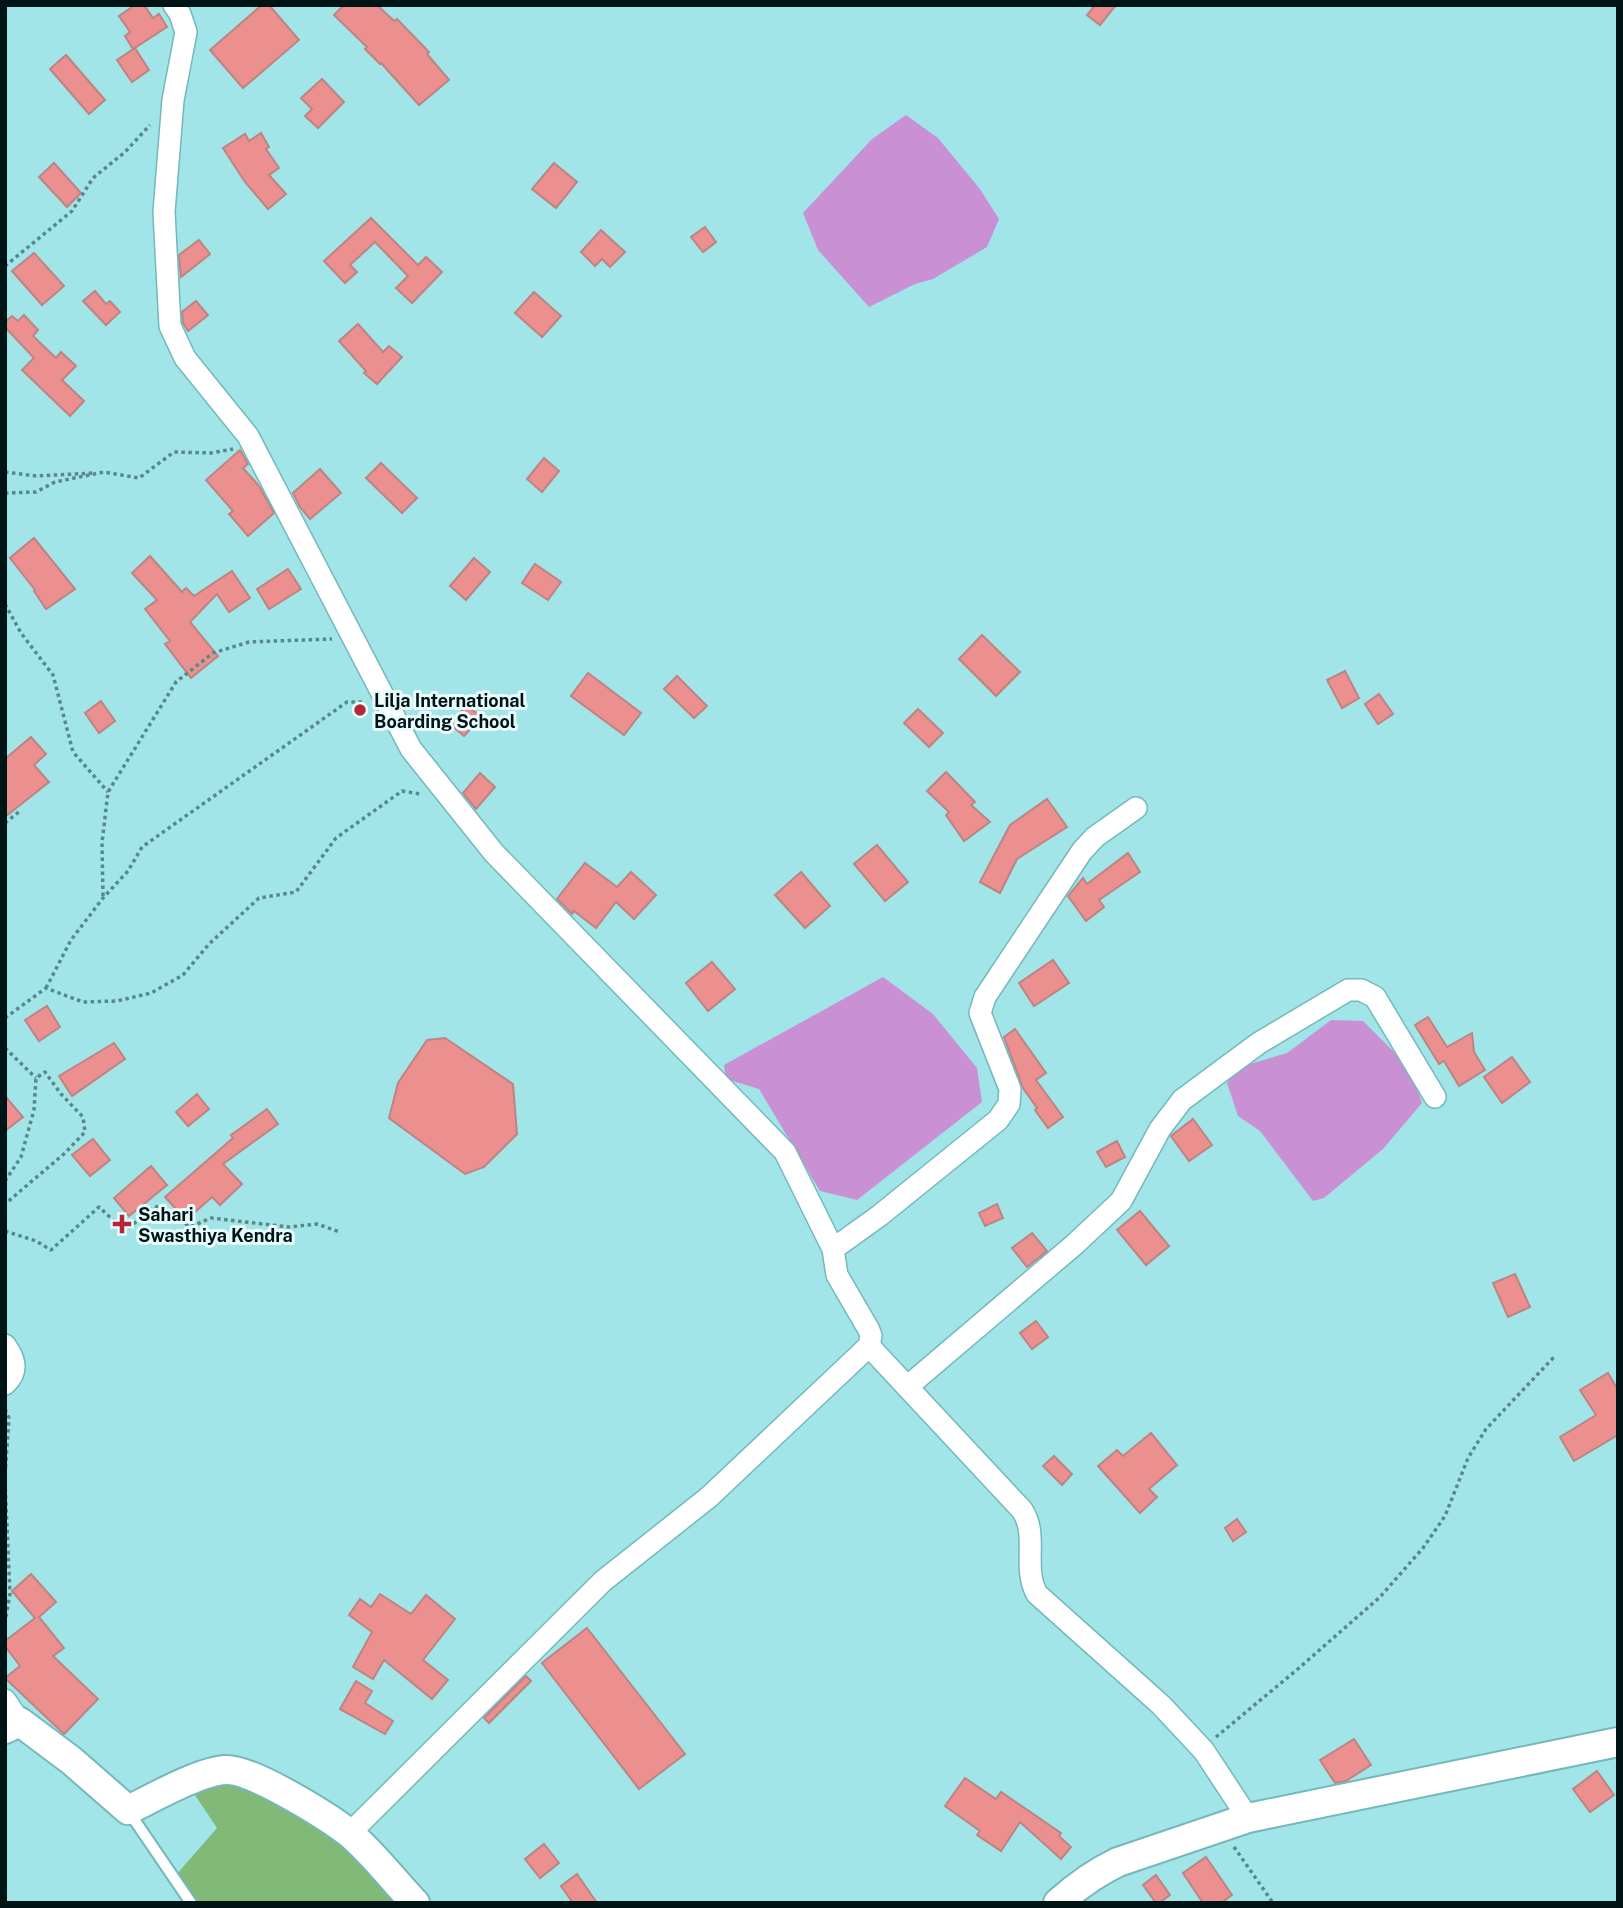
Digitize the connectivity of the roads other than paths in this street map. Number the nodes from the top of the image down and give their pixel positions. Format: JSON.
{"nodes":[{"id":1,"x":174,"y":5,"type":"edge"},
{"id":2,"x":1136,"y":808,"type":"dead end"},
{"id":3,"x":1435,"y":1097,"type":"dead end"},
{"id":4,"x":833,"y":1249,"type":"junction"},
{"id":5,"x":5,"y":1345,"type":"edge"},
{"id":6,"x":869,"y":1346,"type":"junction"},
{"id":7,"x":5,"y":1384,"type":"edge"},
{"id":8,"x":907,"y":1387,"type":"junction"},
{"id":9,"x":10,"y":1717,"type":"edge"},
{"id":10,"x":1618,"y":1742,"type":"edge"},
{"id":11,"x":128,"y":1810,"type":"junction"},
{"id":12,"x":1248,"y":1818,"type":"junction"},
{"id":13,"x":349,"y":1834,"type":"junction"},
{"id":14,"x":191,"y":1903,"type":"edge"},
{"id":15,"x":415,"y":1903,"type":"edge"},
{"id":16,"x":1058,"y":1903,"type":"edge"}],
"edges":[{"from":1,"to":4,"type":"street"},
{"from":2,"to":4,"type":"street"},
{"from":3,"to":8,"type":"street"},
{"from":4,"to":6,"type":"street"},
{"from":5,"to":7,"type":"street"},
{"from":6,"to":8,"type":"street"},
{"from":6,"to":13,"type":"street"},
{"from":8,"to":12,"type":"street"},
{"from":9,"to":11,"type":"main road"},
{"from":10,"to":12,"type":"main road"},
{"from":11,"to":13,"type":"main road"},
{"from":11,"to":14,"type":"lane"},
{"from":12,"to":16,"type":"main road"},
{"from":13,"to":15,"type":"main road"}]}
